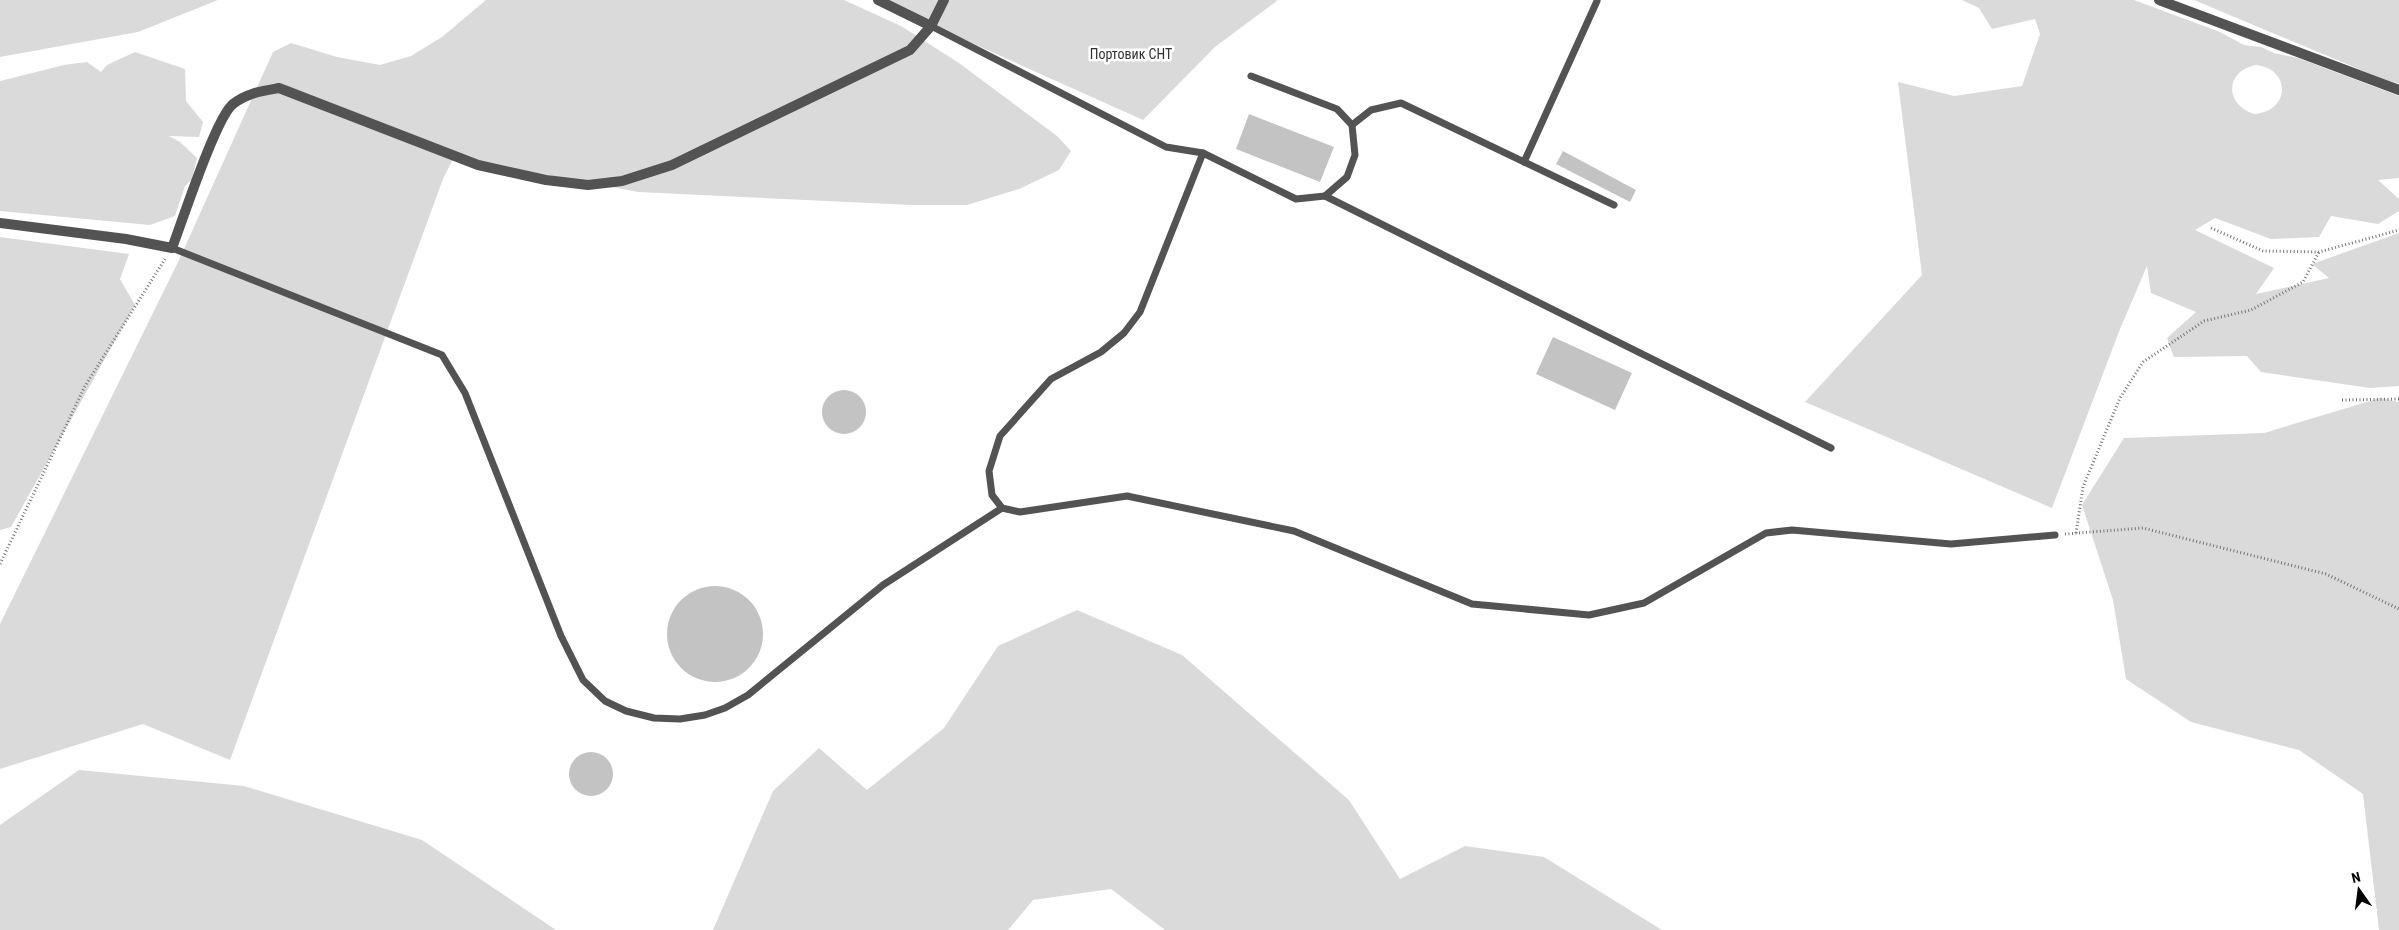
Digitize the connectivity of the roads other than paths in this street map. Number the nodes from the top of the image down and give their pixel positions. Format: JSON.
{"nodes":[{"id":1,"x":878,"y":0,"type":"edge"},
{"id":2,"x":944,"y":0,"type":"edge"},
{"id":3,"x":2159,"y":0,"type":"edge"},
{"id":4,"x":1597,"y":1,"type":"dead end"},
{"id":5,"x":931,"y":26,"type":"junction"},
{"id":6,"x":1252,"y":76,"type":"dead end"},
{"id":7,"x":2399,"y":90,"type":"edge"},
{"id":8,"x":1352,"y":125,"type":"junction"},
{"id":9,"x":1203,"y":153,"type":"junction"},
{"id":10,"x":1524,"y":162,"type":"junction"},
{"id":11,"x":1326,"y":196,"type":"junction"},
{"id":12,"x":1614,"y":205,"type":"dead end"},
{"id":13,"x":0,"y":223,"type":"edge"},
{"id":14,"x":172,"y":248,"type":"junction"},
{"id":15,"x":1831,"y":448,"type":"dead end"},
{"id":16,"x":1002,"y":508,"type":"junction"},
{"id":17,"x":2055,"y":535,"type":"road end"}],
"edges":[{"from":1,"to":5,"type":"street"},
{"from":2,"to":5,"type":"street"},
{"from":3,"to":7,"type":"street"},
{"from":4,"to":10,"type":"lane"},
{"from":5,"to":9,"type":"lane"},
{"from":5,"to":14,"type":"street"},
{"from":6,"to":8,"type":"lane"},
{"from":8,"to":10,"type":"lane"},
{"from":8,"to":11,"type":"lane"},
{"from":9,"to":11,"type":"lane"},
{"from":9,"to":16,"type":"lane"},
{"from":10,"to":12,"type":"lane"},
{"from":11,"to":15,"type":"lane"},
{"from":13,"to":14,"type":"street"},
{"from":14,"to":16,"type":"lane"},
{"from":16,"to":17,"type":"lane"}]}
